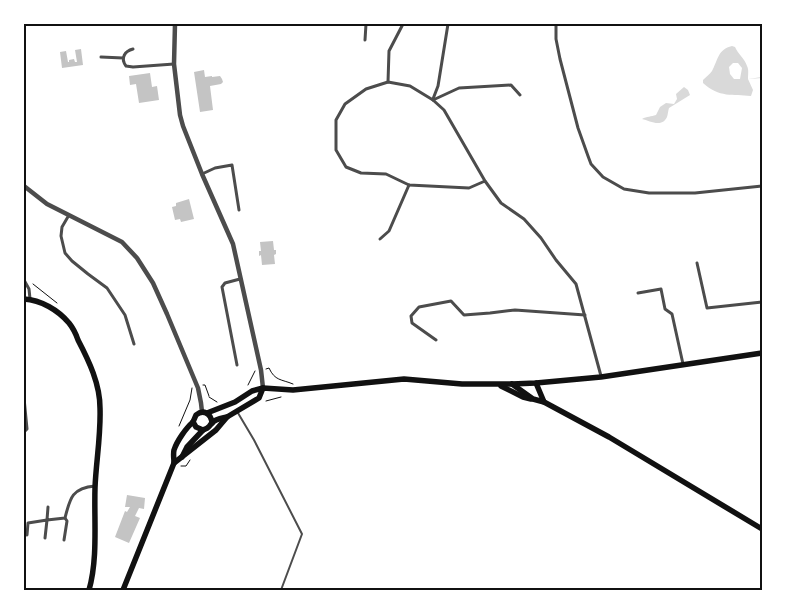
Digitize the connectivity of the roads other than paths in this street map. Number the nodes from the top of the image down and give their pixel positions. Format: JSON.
{"nodes":[{"id":1,"x":175,"y":24,"type":"edge"},
{"id":2,"x":366,"y":24,"type":"edge"},
{"id":3,"x":403,"y":24,"type":"edge"},
{"id":4,"x":448,"y":24,"type":"edge"},
{"id":5,"x":556,"y":24,"type":"edge"},
{"id":6,"x":365,"y":40,"type":"dead end"},
{"id":7,"x":133,"y":48,"type":"dead end"},
{"id":8,"x":101,"y":57,"type":"dead end"},
{"id":9,"x":123,"y":58,"type":"junction"},
{"id":10,"x":174,"y":64,"type":"junction"},
{"id":11,"x":388,"y":82,"type":"junction"},
{"id":12,"x":520,"y":95,"type":"dead end"},
{"id":13,"x":433,"y":100,"type":"junction"},
{"id":14,"x":202,"y":174,"type":"junction"},
{"id":15,"x":485,"y":181,"type":"junction"},
{"id":16,"x":24,"y":186,"type":"edge"},
{"id":17,"x":409,"y":186,"type":"junction"},
{"id":18,"x":762,"y":186,"type":"edge"},
{"id":19,"x":762,"y":191,"type":"edge"},
{"id":20,"x":239,"y":210,"type":"dead end"},
{"id":21,"x":69,"y":215,"type":"junction"},
{"id":22,"x":380,"y":239,"type":"dead end"},
{"id":23,"x":698,"y":263,"type":"dead end"},
{"id":24,"x":240,"y":279,"type":"junction"},
{"id":25,"x":25,"y":281,"type":"edge"},
{"id":26,"x":638,"y":293,"type":"dead end"},
{"id":27,"x":27,"y":299,"type":"edge"},
{"id":28,"x":762,"y":302,"type":"edge"},
{"id":29,"x":585,"y":315,"type":"junction"},
{"id":30,"x":436,"y":340,"type":"dead end"},
{"id":31,"x":134,"y":344,"type":"dead end"},
{"id":32,"x":762,"y":353,"type":"edge"},
{"id":33,"x":683,"y":365,"type":"junction"},
{"id":34,"x":238,"y":366,"type":"dead end"},
{"id":35,"x":601,"y":377,"type":"junction"},
{"id":36,"x":536,"y":383,"type":"junction"},
{"id":37,"x":497,"y":384,"type":"junction"},
{"id":38,"x":512,"y":384,"type":"junction"},
{"id":39,"x":263,"y":388,"type":"junction"},
{"id":40,"x":24,"y":398,"type":"edge"},
{"id":41,"x":534,"y":400,"type":"junction"},
{"id":42,"x":544,"y":402,"type":"junction"},
{"id":43,"x":237,"y":411,"type":"junction"},
{"id":44,"x":204,"y":412,"type":"junction"},
{"id":45,"x":227,"y":417,"type":"junction"},
{"id":46,"x":194,"y":422,"type":"junction"},
{"id":47,"x":212,"y":423,"type":"junction"},
{"id":48,"x":203,"y":430,"type":"junction"},
{"id":49,"x":24,"y":432,"type":"edge"},
{"id":50,"x":182,"y":457,"type":"junction"},
{"id":51,"x":174,"y":463,"type":"junction"},
{"id":52,"x":95,"y":486,"type":"junction"},
{"id":53,"x":48,"y":507,"type":"dead end"},
{"id":54,"x":65,"y":518,"type":"junction"},
{"id":55,"x":47,"y":520,"type":"junction"},
{"id":56,"x":762,"y":529,"type":"edge"},
{"id":57,"x":27,"y":535,"type":"dead end"},
{"id":58,"x":45,"y":538,"type":"dead end"},
{"id":59,"x":64,"y":540,"type":"dead end"},
{"id":60,"x":90,"y":590,"type":"edge"},
{"id":61,"x":123,"y":590,"type":"edge"},
{"id":62,"x":281,"y":590,"type":"edge"}],
"edges":[{"from":1,"to":10,"type":"street"},
{"from":2,"to":6,"type":"street"},
{"from":3,"to":11,"type":"street"},
{"from":4,"to":13,"type":"street"},
{"from":5,"to":18,"type":"street"},
{"from":7,"to":9,"type":"street"},
{"from":8,"to":9,"type":"street"},
{"from":9,"to":10,"type":"street"},
{"from":10,"to":14,"type":"street"},
{"from":11,"to":13,"type":"street"},
{"from":11,"to":17,"type":"street"},
{"from":12,"to":13,"type":"street"},
{"from":13,"to":15,"type":"street"},
{"from":14,"to":20,"type":"street"},
{"from":14,"to":24,"type":"street"},
{"from":15,"to":17,"type":"street"},
{"from":15,"to":29,"type":"street"},
{"from":16,"to":21,"type":"street"},
{"from":17,"to":22,"type":"street"},
{"from":18,"to":19,"type":"street"},
{"from":21,"to":31,"type":"street"},
{"from":21,"to":44,"type":"street"},
{"from":23,"to":28,"type":"street"},
{"from":24,"to":34,"type":"street"},
{"from":24,"to":39,"type":"street"},
{"from":25,"to":27,"type":"street"},
{"from":26,"to":33,"type":"street"},
{"from":27,"to":52,"type":"main road"},
{"from":29,"to":30,"type":"street"},
{"from":29,"to":35,"type":"street"},
{"from":32,"to":33,"type":"main road"},
{"from":33,"to":35,"type":"main road"},
{"from":35,"to":36,"type":"main road"},
{"from":36,"to":38,"type":"main road"},
{"from":36,"to":42,"type":"main road"},
{"from":37,"to":38,"type":"main road"},
{"from":37,"to":39,"type":"main road"},
{"from":37,"to":41,"type":"main road"},
{"from":38,"to":41,"type":"main road"},
{"from":39,"to":43,"type":"main road"},
{"from":39,"to":44,"type":"main road"},
{"from":40,"to":49,"type":"street"},
{"from":41,"to":42,"type":"main road"},
{"from":42,"to":56,"type":"main road"},
{"from":43,"to":45,"type":"main road"},
{"from":43,"to":62,"type":"lane"},
{"from":44,"to":46,"type":"main road"},
{"from":44,"to":47,"type":"main road"},
{"from":45,"to":47,"type":"main road"},
{"from":45,"to":50,"type":"main road"},
{"from":46,"to":48,"type":"main road"},
{"from":46,"to":51,"type":"main road"},
{"from":47,"to":48,"type":"main road"},
{"from":48,"to":50,"type":"main road"},
{"from":50,"to":51,"type":"main road"},
{"from":51,"to":61,"type":"main road"},
{"from":52,"to":54,"type":"street"},
{"from":52,"to":60,"type":"main road"},
{"from":53,"to":55,"type":"street"},
{"from":54,"to":55,"type":"street"},
{"from":54,"to":59,"type":"street"},
{"from":55,"to":57,"type":"street"},
{"from":55,"to":58,"type":"street"}]}
